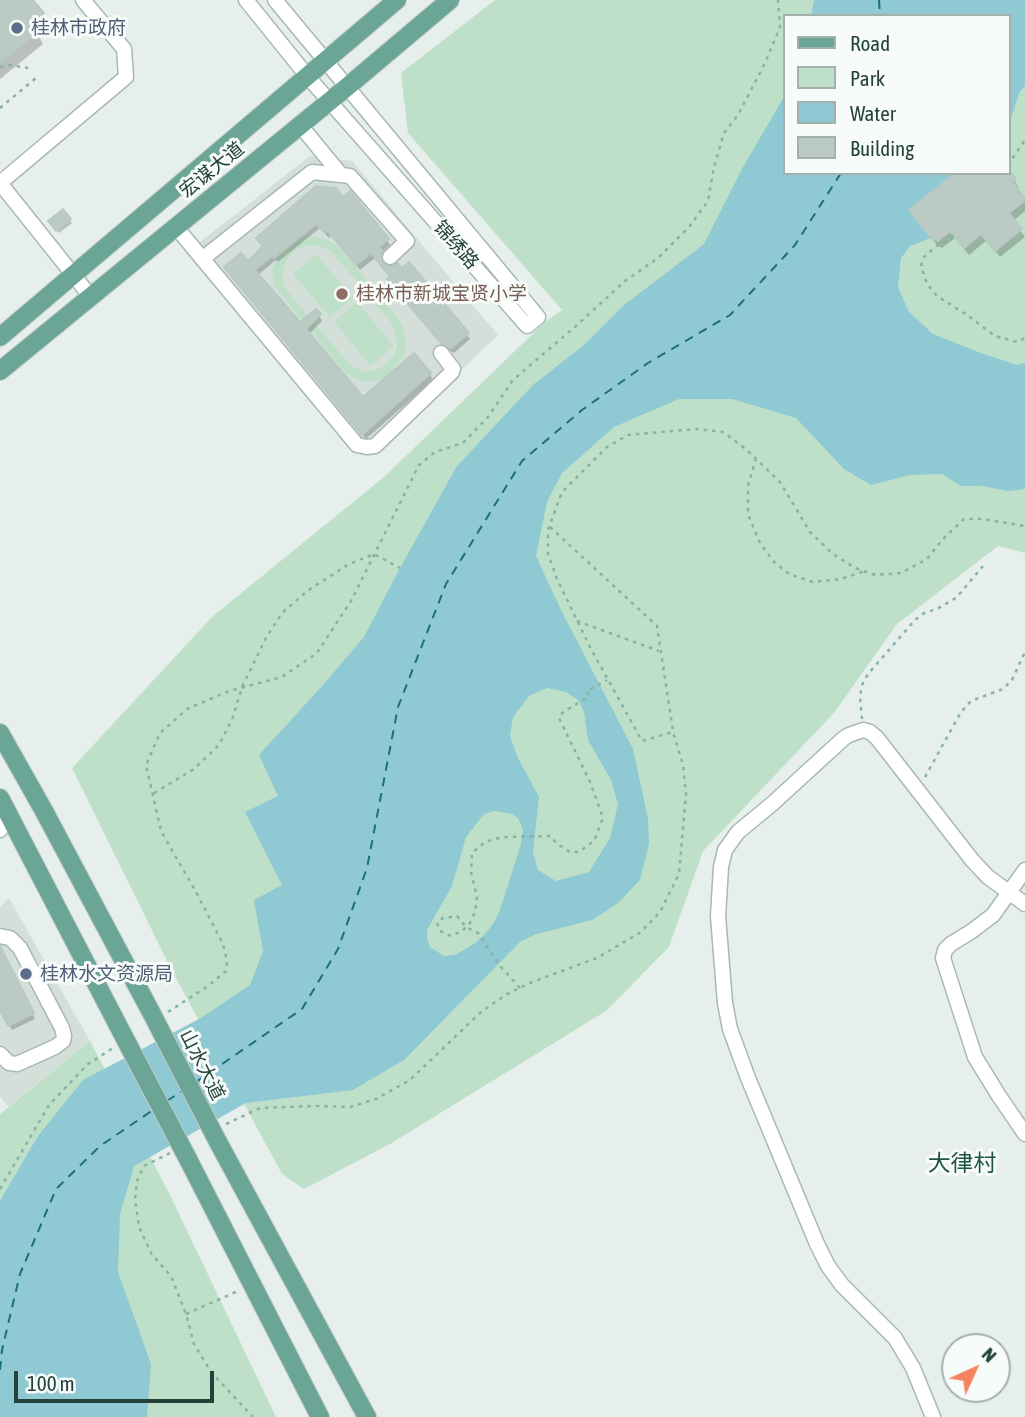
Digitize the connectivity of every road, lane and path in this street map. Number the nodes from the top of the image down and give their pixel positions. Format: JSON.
{"nodes":[{"id":1,"x":83,"y":0,"type":"edge"},
{"id":2,"x":246,"y":0,"type":"edge"},
{"id":3,"x":275,"y":0,"type":"edge"},
{"id":4,"x":397,"y":0,"type":"edge"},
{"id":5,"x":450,"y":0,"type":"edge"},
{"id":6,"x":778,"y":0,"type":"edge"},
{"id":7,"x":326,"y":61,"type":"junction"},
{"id":8,"x":0,"y":66,"type":"edge"},
{"id":9,"x":28,"y":68,"type":"dead end"},
{"id":10,"x":308,"y":77,"type":"junction"},
{"id":11,"x":36,"y":78,"type":"dead end"},
{"id":12,"x":347,"y":87,"type":"junction"},
{"id":13,"x":329,"y":101,"type":"junction"},
{"id":14,"x":0,"y":108,"type":"edge"},
{"id":15,"x":300,"y":125,"type":"junction"},
{"id":16,"x":1025,"y":140,"type":"edge"},
{"id":17,"x":1011,"y":162,"type":"edge"},
{"id":18,"x":341,"y":175,"type":"junction"},
{"id":19,"x":0,"y":183,"type":"edge"},
{"id":20,"x":176,"y":228,"type":"junction"},
{"id":21,"x":953,"y":235,"type":"dead end"},
{"id":22,"x":390,"y":257,"type":"dead end"},
{"id":23,"x":202,"y":259,"type":"junction"},
{"id":24,"x":74,"y":275,"type":"junction"},
{"id":25,"x":91,"y":297,"type":"junction"},
{"id":26,"x":0,"y":337,"type":"edge"},
{"id":27,"x":1025,"y":338,"type":"edge"},
{"id":28,"x":441,"y":353,"type":"dead end"},
{"id":29,"x":0,"y":371,"type":"edge"},
{"id":30,"x":756,"y":458,"type":"junction"},
{"id":31,"x":1025,"y":526,"type":"edge"},
{"id":32,"x":550,"y":527,"type":"junction"},
{"id":33,"x":374,"y":554,"type":"junction"},
{"id":34,"x":983,"y":566,"type":"dead end"},
{"id":35,"x":400,"y":568,"type":"dead end"},
{"id":36,"x":865,"y":571,"type":"junction"},
{"id":37,"x":577,"y":621,"type":"junction"},
{"id":38,"x":661,"y":652,"type":"junction"},
{"id":39,"x":1025,"y":652,"type":"edge"},
{"id":40,"x":607,"y":680,"type":"junction"},
{"id":41,"x":242,"y":687,"type":"junction"},
{"id":42,"x":863,"y":730,"type":"junction"},
{"id":43,"x":673,"y":732,"type":"junction"},
{"id":44,"x":0,"y":733,"type":"edge"},
{"id":45,"x":917,"y":789,"type":"junction"},
{"id":46,"x":153,"y":793,"type":"junction"},
{"id":47,"x":0,"y":798,"type":"edge"},
{"id":48,"x":5,"y":822,"type":"edge"},
{"id":49,"x":1025,"y":870,"type":"edge"},
{"id":50,"x":1008,"y":893,"type":"junction"},
{"id":51,"x":1025,"y":904,"type":"edge"},
{"id":52,"x":466,"y":927,"type":"junction"},
{"id":53,"x":0,"y":936,"type":"edge"},
{"id":54,"x":520,"y":988,"type":"junction"},
{"id":55,"x":158,"y":1014,"type":"junction"},
{"id":56,"x":122,"y":1038,"type":"junction"},
{"id":57,"x":0,"y":1054,"type":"edge"},
{"id":58,"x":1025,"y":1135,"type":"edge"},
{"id":59,"x":217,"y":1136,"type":"junction"},
{"id":60,"x":184,"y":1154,"type":"junction"},
{"id":61,"x":0,"y":1189,"type":"edge"},
{"id":62,"x":253,"y":1284,"type":"junction"},
{"id":63,"x":186,"y":1314,"type":"junction"},
{"id":64,"x":253,"y":1417,"type":"edge"},
{"id":65,"x":320,"y":1417,"type":"edge"},
{"id":66,"x":367,"y":1417,"type":"edge"},
{"id":67,"x":933,"y":1417,"type":"edge"}],
"edges":[{"from":1,"to":19,"type":"street"},
{"from":2,"to":10,"type":"street","name":"锦绣路"},
{"from":3,"to":7,"type":"street","name":"锦绣路"},
{"from":4,"to":7,"type":"main road","name":"宏谋大道"},
{"from":5,"to":12,"type":"main road","name":"宏谋大道"},
{"from":6,"to":33,"type":"path"},
{"from":7,"to":10,"type":"main road","name":"宏谋大道"},
{"from":7,"to":12,"type":"street","name":"锦绣路"},
{"from":8,"to":9,"type":"path"},
{"from":10,"to":13,"type":"street","name":"锦绣路"},
{"from":10,"to":24,"type":"main road","name":"宏谋大道"},
{"from":11,"to":14,"type":"path"},
{"from":12,"to":13,"type":"main road","name":"宏谋大道"},
{"from":12,"to":13,"type":"street","name":"锦绣路"},
{"from":13,"to":15,"type":"main road","name":"宏谋大道"},
{"from":15,"to":18,"type":"street"},
{"from":15,"to":20,"type":"main road","name":"宏谋大道"},
{"from":16,"to":17,"type":"path"},
{"from":18,"to":22,"type":"street"},
{"from":18,"to":23,"type":"street"},
{"from":19,"to":24,"type":"street"},
{"from":20,"to":23,"type":"street"},
{"from":20,"to":25,"type":"main road","name":"宏谋大道"},
{"from":21,"to":27,"type":"path"},
{"from":23,"to":28,"type":"street"},
{"from":24,"to":25,"type":"street"},
{"from":24,"to":26,"type":"main road","name":"宏谋大道"},
{"from":25,"to":29,"type":"main road","name":"宏谋大道"},
{"from":30,"to":32,"type":"path"},
{"from":30,"to":36,"type":"path"},
{"from":30,"to":36,"type":"path"},
{"from":31,"to":36,"type":"path"},
{"from":32,"to":37,"type":"path"},
{"from":32,"to":38,"type":"path"},
{"from":33,"to":35,"type":"path"},
{"from":33,"to":41,"type":"path"},
{"from":33,"to":41,"type":"path"},
{"from":34,"to":42,"type":"path"},
{"from":37,"to":38,"type":"path"},
{"from":37,"to":40,"type":"path"},
{"from":38,"to":43,"type":"path"},
{"from":39,"to":45,"type":"path"},
{"from":40,"to":43,"type":"path"},
{"from":40,"to":52,"type":"path"},
{"from":41,"to":46,"type":"path"},
{"from":41,"to":46,"type":"path"},
{"from":42,"to":45,"type":"street"},
{"from":42,"to":67,"type":"street"},
{"from":43,"to":54,"type":"path"},
{"from":44,"to":55,"type":"main road","name":"山水大道"},
{"from":45,"to":50,"type":"street"},
{"from":46,"to":55,"type":"path"},
{"from":47,"to":48,"type":"main road"},
{"from":48,"to":56,"type":"main road"},
{"from":49,"to":50,"type":"street"},
{"from":50,"to":51,"type":"street"},
{"from":50,"to":58,"type":"street"},
{"from":52,"to":52,"type":"path"},
{"from":52,"to":54,"type":"path"},
{"from":53,"to":57,"type":"street"},
{"from":54,"to":59,"type":"path"},
{"from":55,"to":59,"type":"main road","name":"山水大道","bridge":true},
{"from":56,"to":60,"type":"main road","bridge":true},
{"from":56,"to":61,"type":"path"},
{"from":59,"to":66,"type":"main road","name":"山水大道"},
{"from":60,"to":62,"type":"main road"},
{"from":60,"to":63,"type":"path"},
{"from":62,"to":63,"type":"path"},
{"from":62,"to":65,"type":"main road"},
{"from":63,"to":64,"type":"path"}]}
